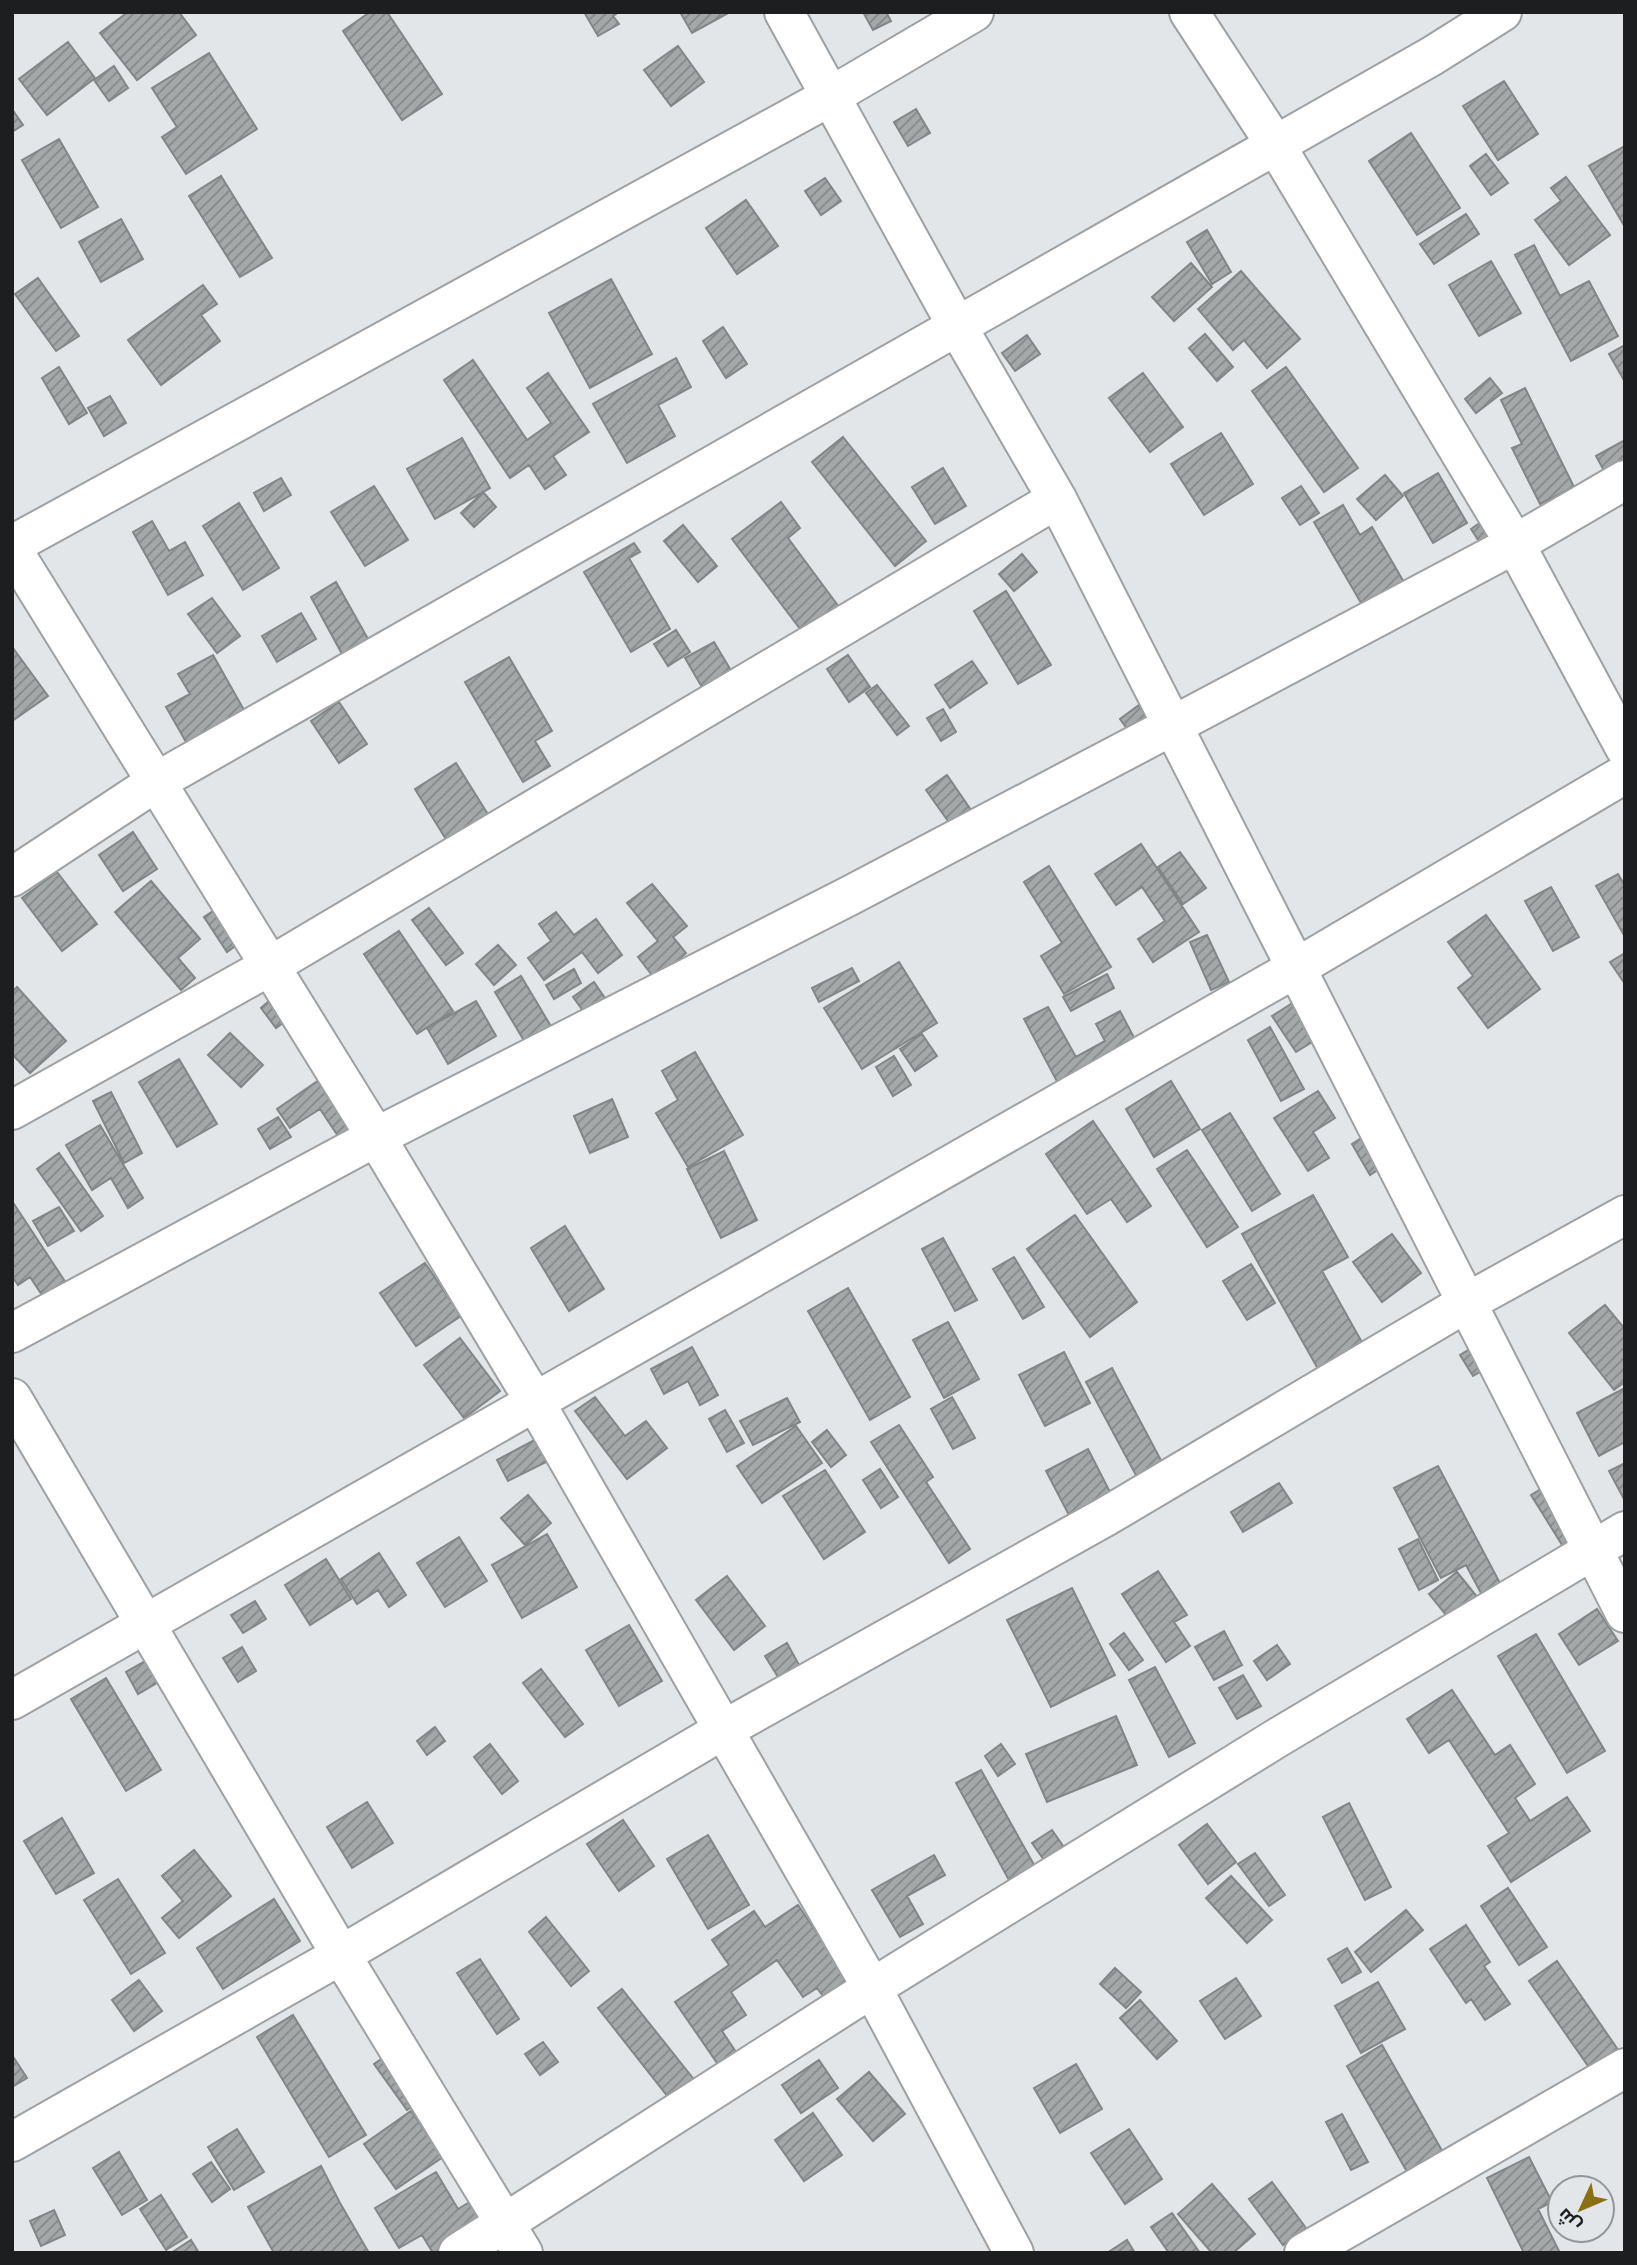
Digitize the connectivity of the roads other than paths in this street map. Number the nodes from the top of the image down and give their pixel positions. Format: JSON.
{"nodes":[{"id":1,"x":784,"y":12,"type":"edge"},
{"id":2,"x":974,"y":12,"type":"edge"},
{"id":3,"x":1189,"y":12,"type":"edge"},
{"id":4,"x":1502,"y":12,"type":"edge"},
{"id":5,"x":831,"y":96,"type":"junction"},
{"id":6,"x":1275,"y":144,"type":"junction"},
{"id":7,"x":957,"y":326,"type":"junction"},
{"id":8,"x":1625,"y":480,"type":"edge"},
{"id":9,"x":1057,"y":499,"type":"junction"},
{"id":10,"x":1516,"y":544,"type":"junction"},
{"id":11,"x":12,"y":547,"type":"edge"},
{"id":12,"x":1172,"y":726,"type":"junction"},
{"id":13,"x":1625,"y":748,"type":"edge"},
{"id":14,"x":1625,"y":774,"type":"edge"},
{"id":15,"x":156,"y":782,"type":"junction"},
{"id":16,"x":12,"y":877,"type":"edge"},
{"id":17,"x":270,"y":966,"type":"junction"},
{"id":18,"x":1296,"y":968,"type":"junction"},
{"id":19,"x":12,"y":1110,"type":"edge"},
{"id":20,"x":376,"y":1137,"type":"junction"},
{"id":21,"x":1625,"y":1214,"type":"edge"},
{"id":22,"x":1466,"y":1303,"type":"junction"},
{"id":23,"x":12,"y":1333,"type":"edge"},
{"id":24,"x":12,"y":1398,"type":"edge"},
{"id":25,"x":535,"y":1402,"type":"junction"},
{"id":26,"x":1609,"y":1541,"type":"edge"},
{"id":27,"x":1625,"y":1614,"type":"edge"},
{"id":28,"x":146,"y":1624,"type":"junction"},
{"id":29,"x":12,"y":1700,"type":"edge"},
{"id":30,"x":723,"y":1730,"type":"junction"},
{"id":31,"x":341,"y":1955,"type":"junction"},
{"id":32,"x":872,"y":1988,"type":"junction"},
{"id":33,"x":1625,"y":2068,"type":"edge"},
{"id":34,"x":12,"y":2142,"type":"edge"},
{"id":35,"x":514,"y":2238,"type":"edge"},
{"id":36,"x":1307,"y":2252,"type":"edge"},
{"id":37,"x":458,"y":2253,"type":"edge"},
{"id":38,"x":1014,"y":2253,"type":"edge"}],
"edges":[{"from":1,"to":5,"type":"street"},
{"from":2,"to":5,"type":"street"},
{"from":3,"to":6,"type":"street"},
{"from":4,"to":6,"type":"street"},
{"from":5,"to":7,"type":"street"},
{"from":5,"to":11,"type":"street"},
{"from":6,"to":7,"type":"street"},
{"from":6,"to":10,"type":"street"},
{"from":7,"to":9,"type":"street"},
{"from":7,"to":15,"type":"street"},
{"from":8,"to":10,"type":"street"},
{"from":9,"to":12,"type":"street"},
{"from":9,"to":17,"type":"street"},
{"from":10,"to":12,"type":"street"},
{"from":10,"to":13,"type":"street"},
{"from":11,"to":15,"type":"street"},
{"from":12,"to":18,"type":"street"},
{"from":12,"to":20,"type":"street"},
{"from":14,"to":18,"type":"street"},
{"from":15,"to":16,"type":"street"},
{"from":15,"to":17,"type":"street"},
{"from":17,"to":19,"type":"street"},
{"from":17,"to":20,"type":"street"},
{"from":18,"to":22,"type":"street"},
{"from":18,"to":25,"type":"street"},
{"from":20,"to":23,"type":"street"},
{"from":20,"to":25,"type":"street"},
{"from":21,"to":22,"type":"street"},
{"from":22,"to":26,"type":"street"},
{"from":22,"to":30,"type":"street"},
{"from":24,"to":28,"type":"street"},
{"from":25,"to":28,"type":"street"},
{"from":25,"to":30,"type":"street"},
{"from":26,"to":27,"type":"street"},
{"from":26,"to":32,"type":"street"},
{"from":28,"to":29,"type":"street"},
{"from":28,"to":31,"type":"street"},
{"from":30,"to":31,"type":"street"},
{"from":30,"to":32,"type":"street"},
{"from":31,"to":34,"type":"street"},
{"from":31,"to":35,"type":"street"},
{"from":32,"to":35,"type":"street"},
{"from":32,"to":38,"type":"street"},
{"from":33,"to":36,"type":"street"},
{"from":35,"to":37,"type":"street"}]}
